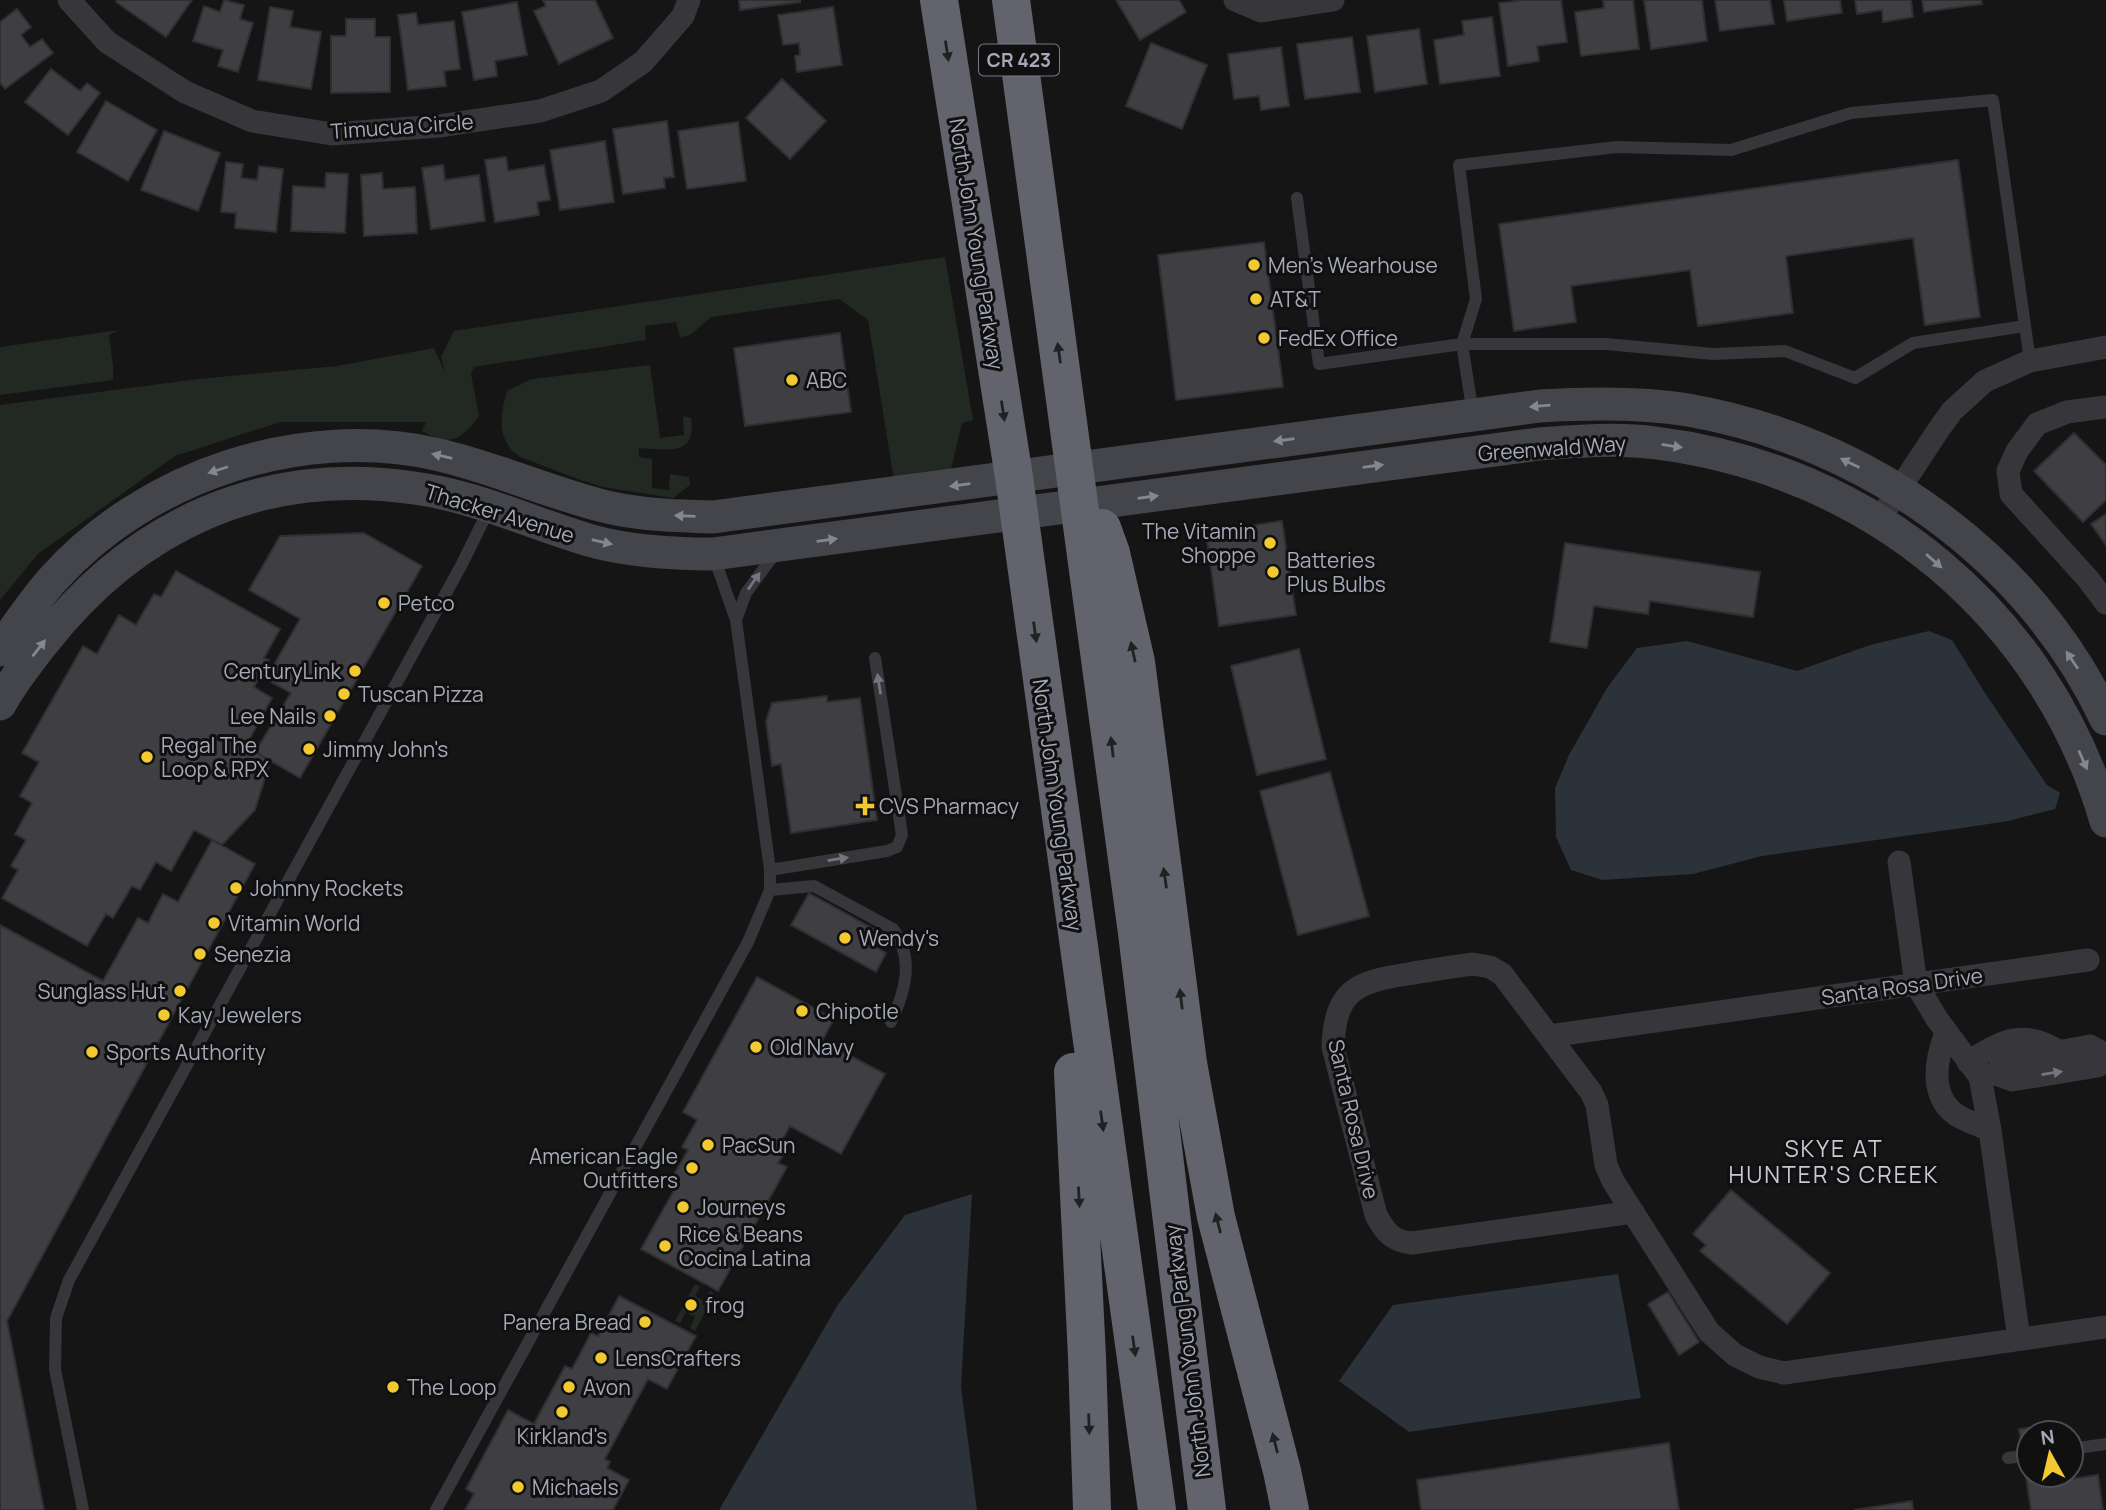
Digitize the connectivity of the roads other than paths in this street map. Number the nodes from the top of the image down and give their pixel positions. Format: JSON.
{"nodes":[{"id":1,"x":69,"y":0,"type":"edge"},
{"id":2,"x":690,"y":0,"type":"edge"},
{"id":3,"x":939,"y":0,"type":"edge"},
{"id":4,"x":1011,"y":0,"type":"edge"},
{"id":5,"x":1235,"y":0,"type":"edge"},
{"id":6,"x":1333,"y":0,"type":"edge"},
{"id":7,"x":1297,"y":198,"type":"dead end"},
{"id":8,"x":2025,"y":326,"type":"junction"},
{"id":9,"x":1462,"y":344,"type":"junction"},
{"id":10,"x":2106,"y":347,"type":"edge"},
{"id":11,"x":2030,"y":361,"type":"junction"},
{"id":12,"x":2106,"y":407,"type":"edge"},
{"id":13,"x":1473,"y":415,"type":"junction"},
{"id":14,"x":1480,"y":452,"type":"junction"},
{"id":15,"x":489,"y":467,"type":"junction"},
{"id":16,"x":1076,"y":469,"type":"junction"},
{"id":17,"x":1900,"y":491,"type":"junction"},
{"id":18,"x":1016,"y":496,"type":"junction"},
{"id":19,"x":490,"y":505,"type":"junction"},
{"id":20,"x":1087,"y":505,"type":"junction"},
{"id":21,"x":750,"y":514,"type":"junction"},
{"id":22,"x":1879,"y":520,"type":"junction"},
{"id":23,"x":780,"y":547,"type":"junction"},
{"id":24,"x":713,"y":554,"type":"junction"},
{"id":25,"x":2106,"y":603,"type":"edge"},
{"id":26,"x":736,"y":620,"type":"junction"},
{"id":27,"x":0,"y":650,"type":"edge"},
{"id":28,"x":875,"y":658,"type":"dead end"},
{"id":29,"x":0,"y":704,"type":"edge"},
{"id":30,"x":2106,"y":719,"type":"edge"},
{"id":31,"x":1049,"y":738,"type":"junction"},
{"id":32,"x":2106,"y":821,"type":"edge"},
{"id":33,"x":1899,"y":862,"type":"dead end"},
{"id":34,"x":770,"y":870,"type":"junction"},
{"id":35,"x":770,"y":890,"type":"junction"},
{"id":36,"x":2088,"y":960,"type":"dead end"},
{"id":37,"x":1916,"y":984,"type":"junction"},
{"id":38,"x":891,"y":1022,"type":"dead end"},
{"id":39,"x":1946,"y":1033,"type":"junction"},
{"id":40,"x":1549,"y":1036,"type":"junction"},
{"id":41,"x":2106,"y":1056,"type":"edge"},
{"id":42,"x":1981,"y":1071,"type":"junction"},
{"id":43,"x":1990,"y":1130,"type":"junction"},
{"id":44,"x":1633,"y":1212,"type":"junction"},
{"id":45,"x":2106,"y":1327,"type":"edge"},
{"id":46,"x":2019,"y":1339,"type":"junction"},
{"id":47,"x":2106,"y":1444,"type":"edge"},
{"id":48,"x":2085,"y":1447,"type":"edge"},
{"id":49,"x":2015,"y":1457,"type":"edge"},
{"id":50,"x":2008,"y":1458,"type":"dead end"},
{"id":51,"x":83,"y":1510,"type":"edge"},
{"id":52,"x":436,"y":1510,"type":"edge"},
{"id":53,"x":1091,"y":1510,"type":"edge"},
{"id":54,"x":1157,"y":1510,"type":"edge"},
{"id":55,"x":1207,"y":1510,"type":"edge"},
{"id":56,"x":1290,"y":1510,"type":"edge"}],
"edges":[{"from":1,"to":2,"type":"street","name":"Timucua Circle"},
{"from":3,"to":18,"type":"highway","name":"North John Young Parkway","number":"CR 423","one_way":true},
{"from":16,"to":4,"type":"highway","number":"CR 423","one_way":true},
{"from":5,"to":6,"type":"street"},
{"from":7,"to":9,"type":"lane"},
{"from":8,"to":9,"type":"lane"},
{"from":8,"to":9,"type":"lane"},
{"from":8,"to":11,"type":"lane"},
{"from":9,"to":13,"type":"lane"},
{"from":10,"to":11,"type":"street"},
{"from":11,"to":17,"type":"street"},
{"from":12,"to":25,"type":"street"},
{"from":13,"to":14,"type":"street"},
{"from":13,"to":16,"type":"street","name":"Greenwald Way","one_way":true},
{"from":17,"to":13,"type":"street","name":"Greenwald Way","one_way":true},
{"from":20,"to":14,"type":"street","name":"Greenwald Way","one_way":true},
{"from":14,"to":22,"type":"street","name":"Greenwald Way","one_way":true},
{"from":15,"to":19,"type":"street"},
{"from":21,"to":15,"type":"street","name":"Thacker Avenue","one_way":true},
{"from":15,"to":27,"type":"street","name":"Thacker Avenue","one_way":true},
{"from":16,"to":18,"type":"street","name":"Thacker Avenue"},
{"from":16,"to":20,"type":"highway"},
{"from":17,"to":22,"type":"street"},
{"from":30,"to":17,"type":"street","name":"Greenwald Way","one_way":true},
{"from":18,"to":20,"type":"street","name":"Thacker Avenue"},
{"from":18,"to":21,"type":"street","name":"Thacker Avenue","one_way":true},
{"from":23,"to":18,"type":"street","name":"Thacker Avenue","one_way":true},
{"from":18,"to":31,"type":"highway","name":"North John Young Parkway","one_way":true},
{"from":19,"to":24,"type":"street","name":"Thacker Avenue","one_way":true},
{"from":29,"to":19,"type":"street","name":"Thacker Avenue","one_way":true},
{"from":19,"to":51,"type":"lane"},
{"from":55,"to":20,"type":"highway","name":"North John Young Parkway","one_way":true},
{"from":56,"to":20,"type":"highway","one_way":true},
{"from":21,"to":24,"type":"street"},
{"from":22,"to":32,"type":"street","name":"Greenwald Way","one_way":true},
{"from":23,"to":24,"type":"street","name":"Thacker Avenue"},
{"from":26,"to":23,"type":"lane","one_way":true},
{"from":24,"to":26,"type":"lane"},
{"from":26,"to":34,"type":"lane"},
{"from":34,"to":28,"type":"lane","one_way":true},
{"from":31,"to":53,"type":"highway","one_way":true},
{"from":31,"to":54,"type":"highway","name":"North John Young Parkway","one_way":true},
{"from":33,"to":37,"type":"street"},
{"from":34,"to":35,"type":"lane"},
{"from":35,"to":38,"type":"lane"},
{"from":35,"to":52,"type":"lane"},
{"from":36,"to":37,"type":"street","name":"Santa Rosa Drive"},
{"from":37,"to":39,"type":"street"},
{"from":37,"to":40,"type":"street","name":"Santa Rosa Drive"},
{"from":39,"to":42,"type":"street"},
{"from":39,"to":43,"type":"street"},
{"from":40,"to":44,"type":"street","name":"Santa Rosa Drive"},
{"from":40,"to":44,"type":"street","name":"Santa Rosa Drive"},
{"from":41,"to":42,"type":"street"},
{"from":42,"to":41,"type":"street","one_way":true},
{"from":42,"to":43,"type":"street"},
{"from":43,"to":46,"type":"street"},
{"from":44,"to":46,"type":"street","name":"Santa Rosa Drive"},
{"from":45,"to":46,"type":"street","name":"Santa Rosa Drive"},
{"from":47,"to":48,"type":"lane"},
{"from":49,"to":50,"type":"lane"}]}
